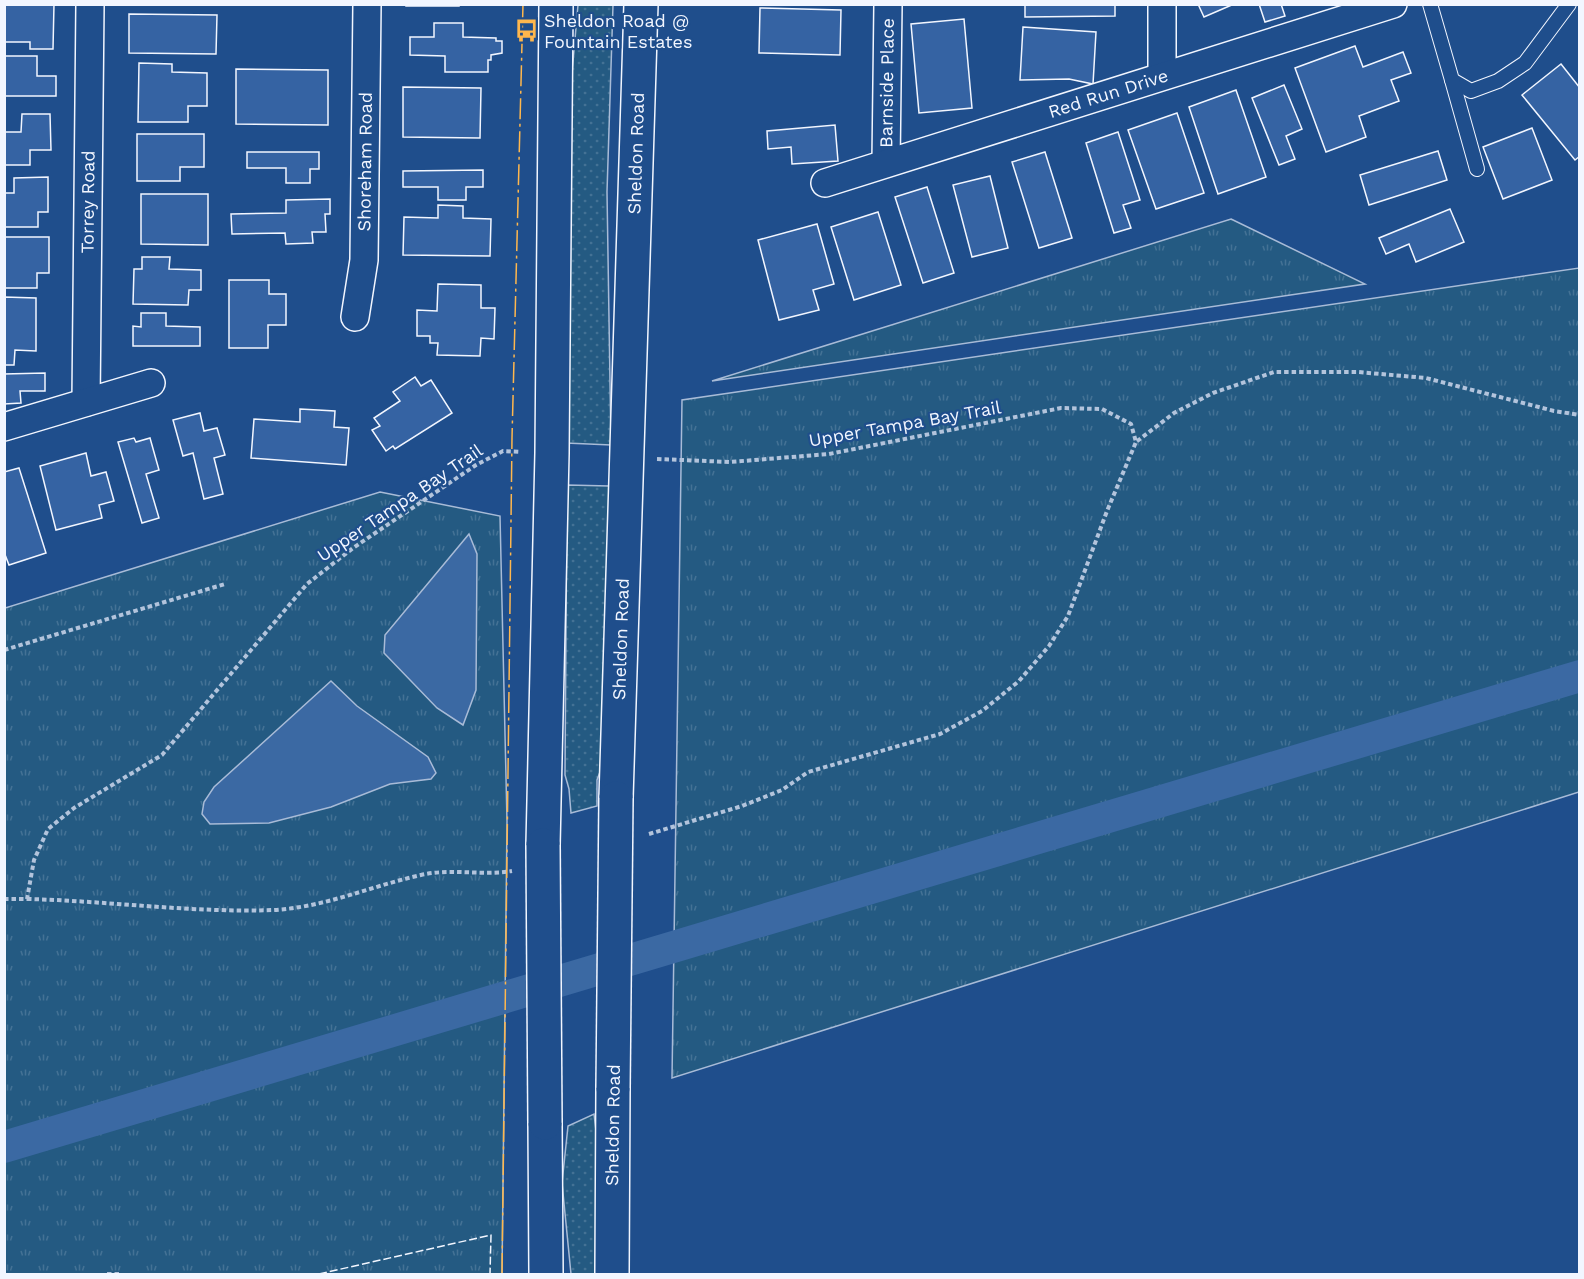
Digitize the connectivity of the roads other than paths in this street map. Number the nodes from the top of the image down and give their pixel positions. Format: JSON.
{"nodes":[{"id":1,"x":90,"y":4,"type":"edge"},
{"id":2,"x":367,"y":4,"type":"edge"},
{"id":3,"x":556,"y":4,"type":"edge"},
{"id":4,"x":641,"y":4,"type":"edge"},
{"id":5,"x":888,"y":4,"type":"edge"},
{"id":6,"x":1162,"y":4,"type":"edge"},
{"id":7,"x":1393,"y":4,"type":"edge"},
{"id":8,"x":1430,"y":4,"type":"edge"},
{"id":9,"x":1569,"y":4,"type":"edge"},
{"id":10,"x":1162,"y":76,"type":"junction"},
{"id":11,"x":1452,"y":80,"type":"junction"},
{"id":12,"x":886,"y":163,"type":"junction"},
{"id":13,"x":1477,"y":169,"type":"dead end"},
{"id":14,"x":825,"y":183,"type":"dead end"},
{"id":15,"x":355,"y":317,"type":"dead end"},
{"id":16,"x":151,"y":383,"type":"dead end"},
{"id":17,"x":86,"y":402,"type":"junction"},
{"id":18,"x":4,"y":427,"type":"edge"},
{"id":19,"x":546,"y":1275,"type":"edge"},
{"id":20,"x":612,"y":1275,"type":"edge"}],
"edges":[{"from":1,"to":17,"type":"street","name":"Torrey Road"},
{"from":2,"to":15,"type":"street","name":"Shoreham Road"},
{"from":3,"to":19,"type":"main road","bridge":true},
{"from":4,"to":20,"type":"main road","name":"Sheldon Road","bridge":true},
{"from":5,"to":12,"type":"street","name":"Barnside Place"},
{"from":6,"to":10,"type":"street"},
{"from":7,"to":10,"type":"street","name":"Red Run Drive"},
{"from":8,"to":11,"type":"lane"},
{"from":9,"to":11,"type":"lane"},
{"from":10,"to":12,"type":"street","name":"Red Run Drive"},
{"from":11,"to":13,"type":"lane"},
{"from":12,"to":14,"type":"street","name":"Red Run Drive"},
{"from":16,"to":17,"type":"street"},
{"from":17,"to":18,"type":"street"}]}
